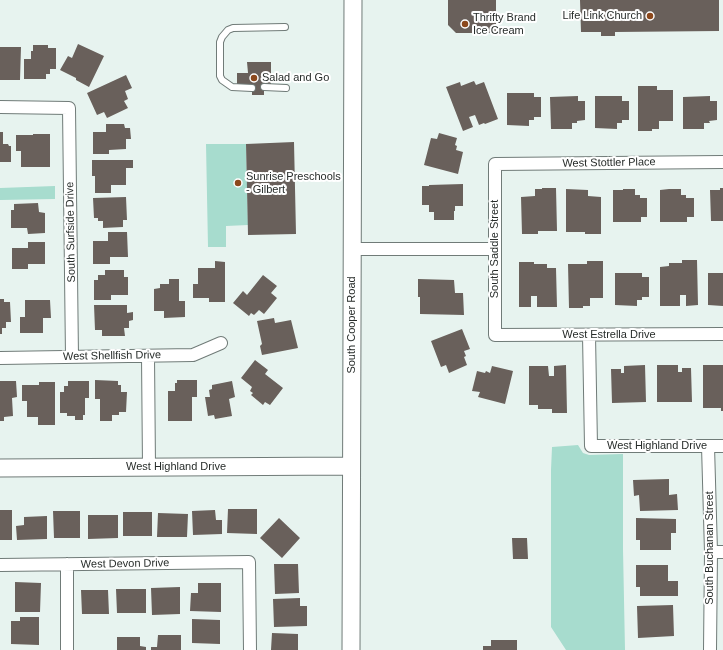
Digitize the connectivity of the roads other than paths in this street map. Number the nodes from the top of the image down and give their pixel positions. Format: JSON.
{"nodes":[{"id":1,"x":352,"y":0,"type":"edge"},
{"id":2,"x":285,"y":26,"type":"dead end"},
{"id":3,"x":264,"y":87,"type":"dead end"},
{"id":4,"x":252,"y":88,"type":"dead end"},
{"id":5,"x":286,"y":88,"type":"dead end"},
{"id":6,"x":0,"y":107,"type":"edge"},
{"id":7,"x":723,"y":162,"type":"edge"},
{"id":8,"x":496,"y":164,"type":"joint"},
{"id":9,"x":352,"y":249,"type":"junction"},
{"id":10,"x":496,"y":249,"type":"junction"},
{"id":11,"x":723,"y":334,"type":"edge"},
{"id":12,"x":496,"y":335,"type":"joint"},
{"id":13,"x":589,"y":335,"type":"junction"},
{"id":14,"x":221,"y":343,"type":"dead end"},
{"id":15,"x":148,"y":356,"type":"junction"},
{"id":16,"x":72,"y":357,"type":"junction"},
{"id":17,"x":0,"y":358,"type":"edge"},
{"id":18,"x":708,"y":446,"type":"junction"},
{"id":19,"x":723,"y":446,"type":"edge"},
{"id":20,"x":351,"y":466,"type":"junction"},
{"id":21,"x":149,"y":467,"type":"junction"},
{"id":22,"x":0,"y":468,"type":"edge"},
{"id":23,"x":711,"y":552,"type":"junction"},
{"id":24,"x":723,"y":552,"type":"edge"},
{"id":25,"x":67,"y":564,"type":"junction"},
{"id":26,"x":0,"y":565,"type":"edge"},
{"id":27,"x":67,"y":650,"type":"edge"},
{"id":28,"x":250,"y":650,"type":"edge"},
{"id":29,"x":352,"y":650,"type":"edge"},
{"id":30,"x":710,"y":650,"type":"edge"}],
"edges":[{"from":1,"to":9,"type":"main road","name":"South Cooper Road"},
{"from":2,"to":4,"type":"lane"},
{"from":3,"to":5,"type":"lane"},
{"from":6,"to":16,"type":"street","name":"South Surfside Drive"},
{"from":7,"to":8,"type":"street","name":"West Stottler Place"},
{"from":8,"to":10,"type":"street","name":"South Saddle Street"},
{"from":9,"to":10,"type":"street"},
{"from":9,"to":20,"type":"main road","name":"South Cooper Road"},
{"from":10,"to":12,"type":"street","name":"South Saddle Street"},
{"from":11,"to":13,"type":"street","name":"West Estrella Drive"},
{"from":12,"to":13,"type":"street","name":"West Estrella Drive"},
{"from":13,"to":18,"type":"street","name":"West Highland Drive"},
{"from":14,"to":15,"type":"street","name":"West Shellfish Drive"},
{"from":15,"to":16,"type":"street","name":"West Shellfish Drive"},
{"from":15,"to":21,"type":"street"},
{"from":16,"to":17,"type":"street","name":"West Shellfish Drive"},
{"from":18,"to":19,"type":"street","name":"West Highland Drive"},
{"from":18,"to":23,"type":"street","name":"South Buchanan Street"},
{"from":20,"to":21,"type":"main road","name":"West Highland Drive"},
{"from":20,"to":29,"type":"main road","name":"South Cooper Road"},
{"from":21,"to":22,"type":"main road","name":"West Highland Drive"},
{"from":23,"to":24,"type":"street"},
{"from":23,"to":30,"type":"street","name":"South Buchanan Street"},
{"from":25,"to":26,"type":"street","name":"West Devon Drive"},
{"from":25,"to":27,"type":"street"},
{"from":25,"to":28,"type":"street","name":"West Devon Drive"}]}
